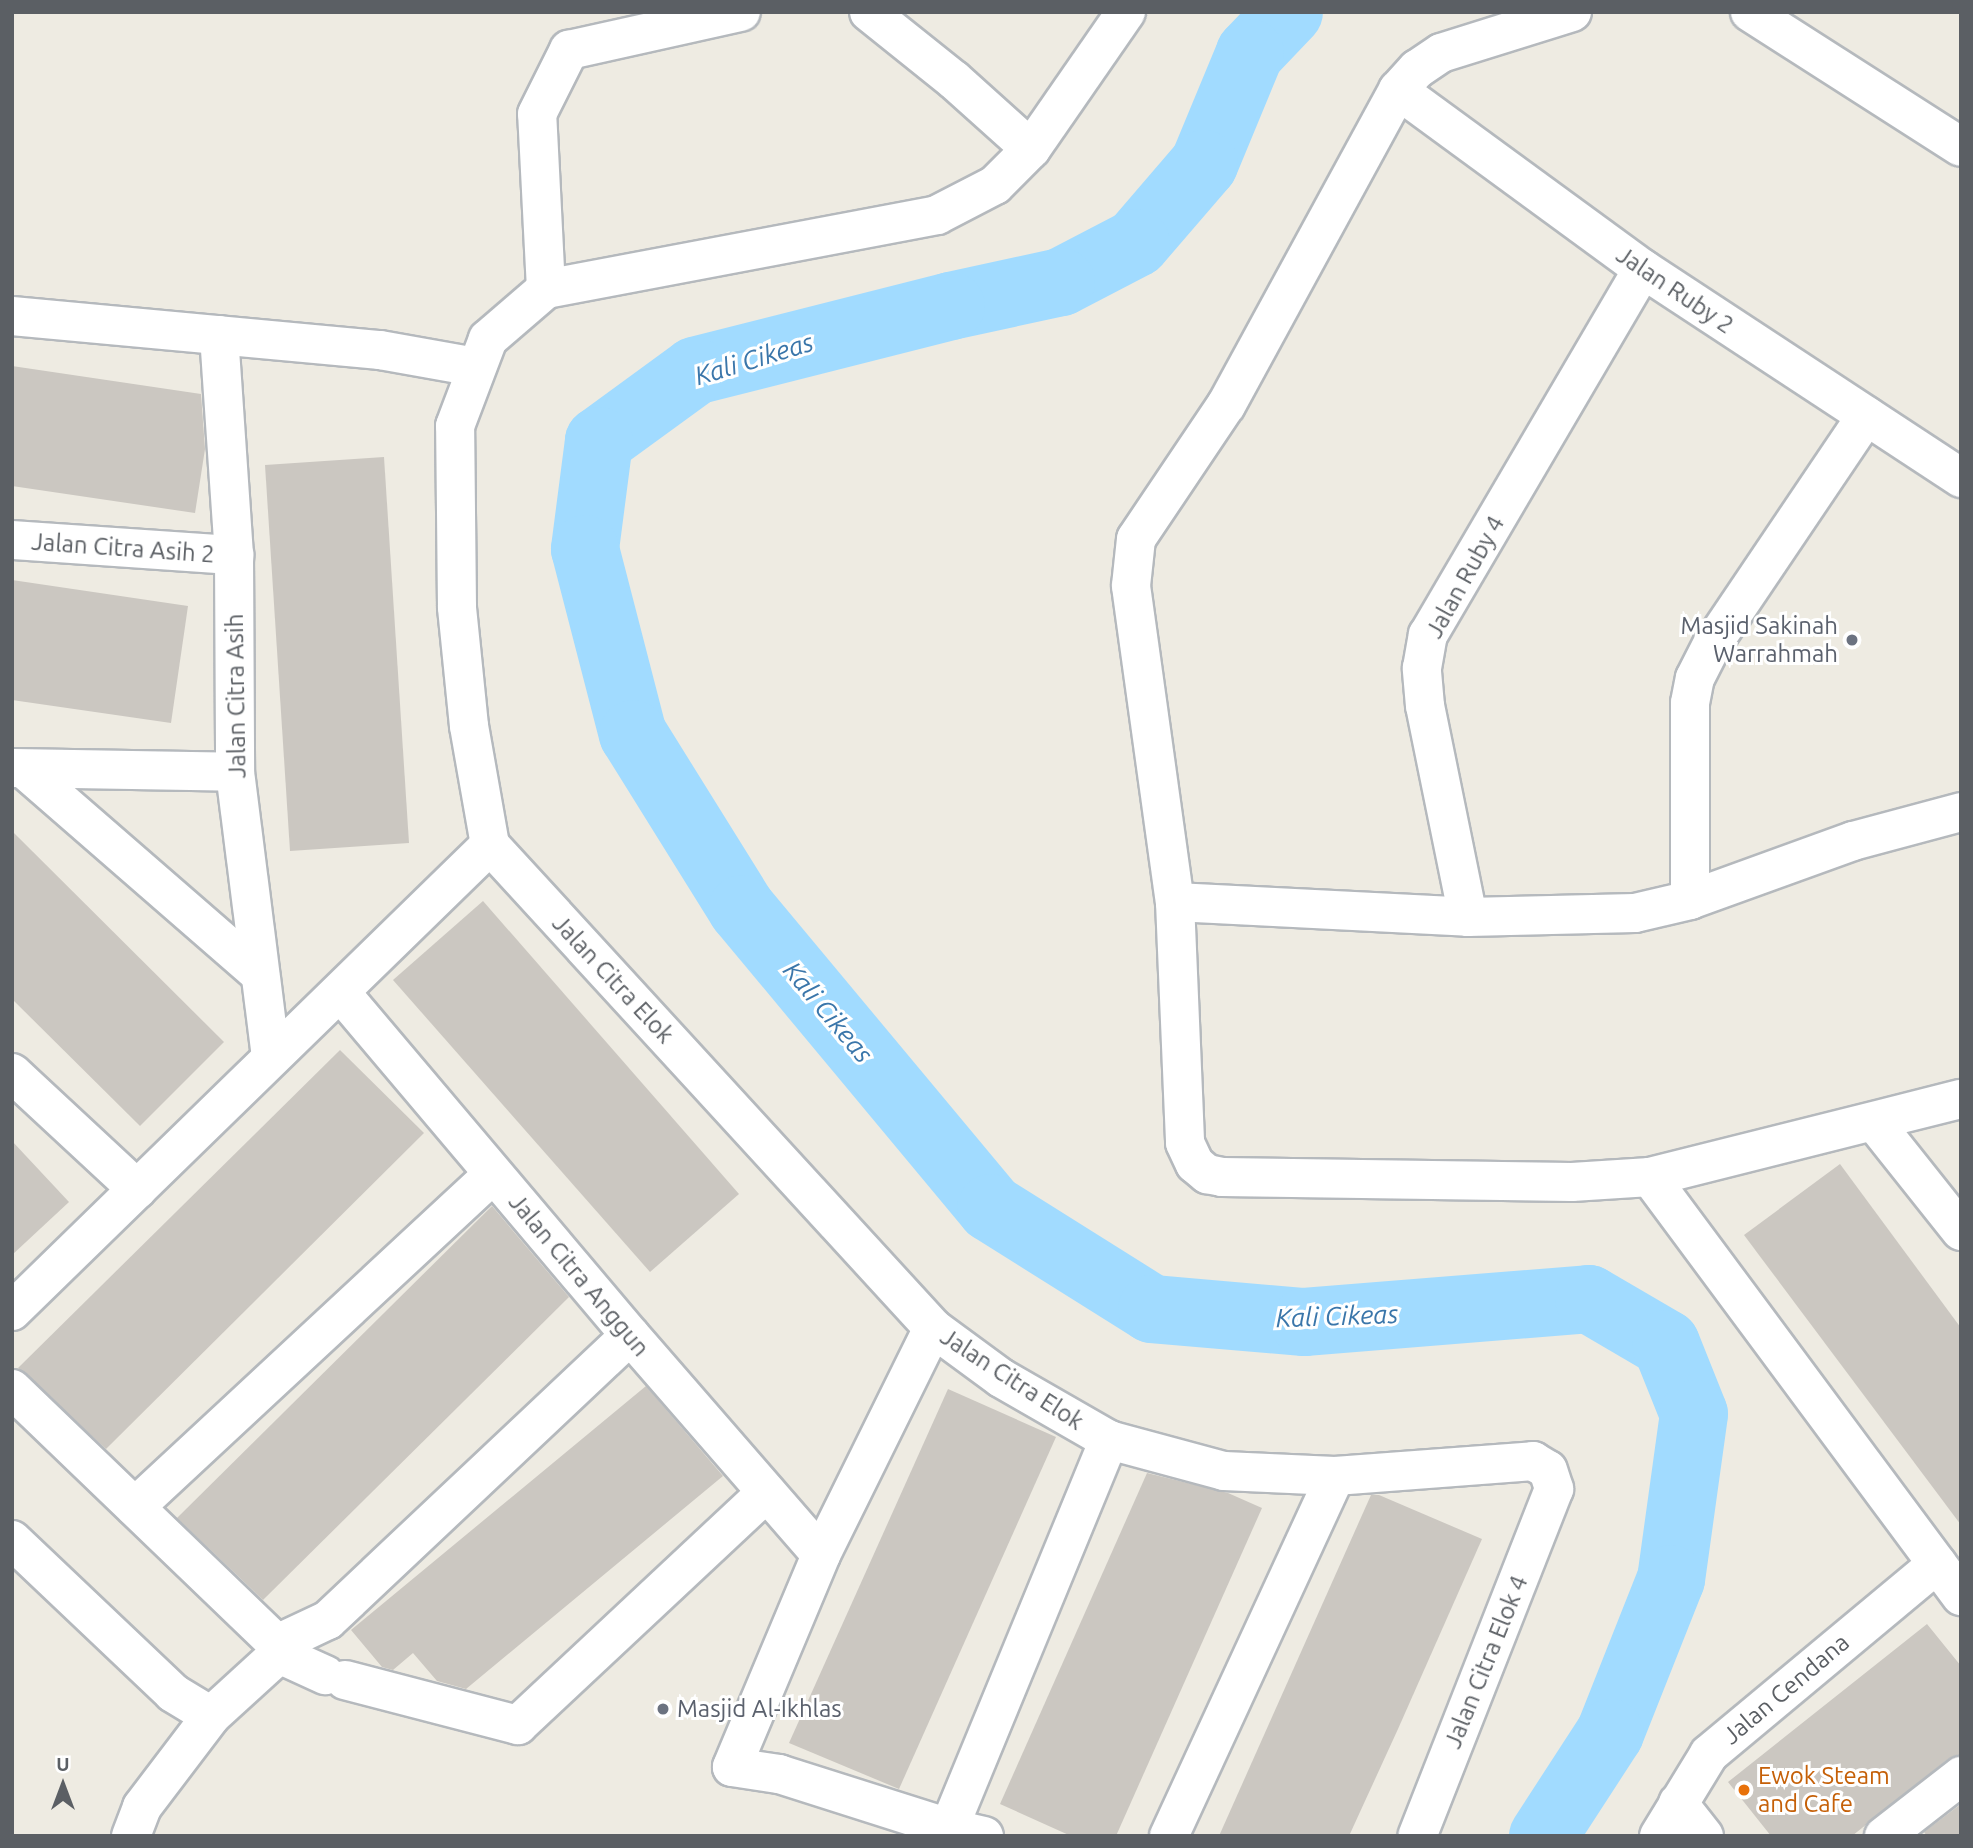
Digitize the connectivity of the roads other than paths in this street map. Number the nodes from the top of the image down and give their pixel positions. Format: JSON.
{"nodes":[{"id":1,"x":741,"y":12,"type":"edge"},
{"id":2,"x":869,"y":12,"type":"edge"},
{"id":3,"x":1126,"y":12,"type":"edge"},
{"id":4,"x":1572,"y":12,"type":"edge"},
{"id":5,"x":1750,"y":12,"type":"edge"},
{"id":6,"x":1398,"y":90,"type":"junction"},
{"id":7,"x":1961,"y":147,"type":"edge"},
{"id":8,"x":1031,"y":149,"type":"junction"},
{"id":9,"x":1643,"y":270,"type":"junction"},
{"id":10,"x":546,"y":289,"type":"junction"},
{"id":11,"x":12,"y":316,"type":"edge"},
{"id":12,"x":219,"y":335,"type":"junction"},
{"id":13,"x":475,"y":367,"type":"junction"},
{"id":14,"x":1866,"y":416,"type":"junction"},
{"id":15,"x":1961,"y":478,"type":"edge"},
{"id":16,"x":12,"y":540,"type":"edge"},
{"id":17,"x":234,"y":555,"type":"junction"},
{"id":18,"x":18,"y":769,"type":"edge"},
{"id":19,"x":235,"y":772,"type":"junction"},
{"id":20,"x":1957,"y":820,"type":"edge"},
{"id":21,"x":490,"y":845,"type":"junction"},
{"id":22,"x":1689,"y":901,"type":"junction"},
{"id":23,"x":1175,"y":902,"type":"junction"},
{"id":24,"x":1468,"y":917,"type":"junction"},
{"id":25,"x":260,"y":974,"type":"junction"},
{"id":26,"x":341,"y":993,"type":"junction"},
{"id":27,"x":271,"y":1056,"type":"junction"},
{"id":28,"x":12,"y":1073,"type":"edge"},
{"id":29,"x":1961,"y":1099,"type":"edge"},
{"id":30,"x":1875,"y":1123,"type":"junction"},
{"id":31,"x":493,"y":1174,"type":"junction"},
{"id":32,"x":1650,"y":1177,"type":"junction"},
{"id":33,"x":136,"y":1189,"type":"junction"},
{"id":34,"x":1961,"y":1231,"type":"edge"},
{"id":35,"x":12,"y":1311,"type":"edge"},
{"id":36,"x":933,"y":1328,"type":"junction"},
{"id":37,"x":630,"y":1335,"type":"junction"},
{"id":38,"x":12,"y":1388,"type":"edge"},
{"id":39,"x":1109,"y":1440,"type":"junction"},
{"id":40,"x":1335,"y":1476,"type":"junction"},
{"id":41,"x":1554,"y":1489,"type":"joint"},
{"id":42,"x":766,"y":1493,"type":"junction"},
{"id":43,"x":135,"y":1507,"type":"junction"},
{"id":44,"x":12,"y":1540,"type":"edge"},
{"id":45,"x":821,"y":1555,"type":"junction"},
{"id":46,"x":1937,"y":1564,"type":"junction"},
{"id":47,"x":1961,"y":1596,"type":"edge"},
{"id":48,"x":278,"y":1649,"type":"junction"},
{"id":49,"x":211,"y":1716,"type":"junction"},
{"id":50,"x":1961,"y":1776,"type":"edge"},
{"id":51,"x":1678,"y":1803,"type":"junction"},
{"id":52,"x":967,"y":1832,"type":"edge"},
{"id":53,"x":131,"y":1836,"type":"edge"},
{"id":54,"x":1169,"y":1836,"type":"edge"},
{"id":55,"x":1417,"y":1836,"type":"edge"},
{"id":56,"x":1659,"y":1836,"type":"edge"},
{"id":57,"x":1704,"y":1836,"type":"edge"},
{"id":58,"x":1884,"y":1836,"type":"edge"}],
"edges":[{"from":1,"to":10,"type":"street"},
{"from":2,"to":8,"type":"street"},
{"from":3,"to":8,"type":"street"},
{"from":4,"to":6,"type":"street"},
{"from":5,"to":7,"type":"street"},
{"from":6,"to":9,"type":"street","name":"Jalan Ruby 2"},
{"from":6,"to":23,"type":"street"},
{"from":8,"to":10,"type":"street"},
{"from":9,"to":14,"type":"street","name":"Jalan Ruby 2"},
{"from":9,"to":24,"type":"street","name":"Jalan Ruby 4"},
{"from":10,"to":13,"type":"street"},
{"from":11,"to":12,"type":"street"},
{"from":12,"to":13,"type":"street"},
{"from":12,"to":17,"type":"street","name":"Jalan Citra Asih"},
{"from":13,"to":21,"type":"street"},
{"from":14,"to":15,"type":"street","name":"Jalan Ruby 2"},
{"from":14,"to":22,"type":"street"},
{"from":16,"to":17,"type":"street","name":"Jalan Citra Asih 2"},
{"from":17,"to":19,"type":"street","name":"Jalan Citra Asih"},
{"from":18,"to":19,"type":"street"},
{"from":18,"to":25,"type":"street"},
{"from":19,"to":25,"type":"street","name":"Jalan Citra Asih"},
{"from":20,"to":22,"type":"street"},
{"from":21,"to":26,"type":"street"},
{"from":21,"to":36,"type":"street","name":"Jalan Citra Elok"},
{"from":22,"to":24,"type":"street"},
{"from":23,"to":24,"type":"street"},
{"from":23,"to":32,"type":"street"},
{"from":25,"to":27,"type":"street","name":"Jalan Citra Asih"},
{"from":26,"to":27,"type":"street"},
{"from":26,"to":31,"type":"street","name":"Jalan Citra Anggun"},
{"from":27,"to":33,"type":"street"},
{"from":28,"to":33,"type":"street"},
{"from":29,"to":30,"type":"street"},
{"from":30,"to":32,"type":"street"},
{"from":30,"to":34,"type":"street"},
{"from":31,"to":37,"type":"street","name":"Jalan Citra Anggun"},
{"from":31,"to":43,"type":"street"},
{"from":32,"to":46,"type":"street"},
{"from":33,"to":35,"type":"street"},
{"from":36,"to":39,"type":"street","name":"Jalan Citra Elok"},
{"from":36,"to":45,"type":"street"},
{"from":37,"to":42,"type":"street","name":"Jalan Citra Anggun"},
{"from":37,"to":48,"type":"street"},
{"from":38,"to":43,"type":"street"},
{"from":39,"to":40,"type":"street","name":"Jalan Citra Elok"},
{"from":39,"to":52,"type":"street"},
{"from":40,"to":41,"type":"street","name":"Jalan Citra Elok"},
{"from":40,"to":54,"type":"street"},
{"from":41,"to":55,"type":"street","name":"Jalan Citra Elok 4"},
{"from":42,"to":45,"type":"street","name":"Jalan Citra Anggun"},
{"from":42,"to":48,"type":"street"},
{"from":43,"to":48,"type":"street"},
{"from":44,"to":49,"type":"street"},
{"from":45,"to":52,"type":"street"},
{"from":46,"to":47,"type":"street"},
{"from":46,"to":51,"type":"street","name":"Jalan Cendana"},
{"from":48,"to":49,"type":"street"},
{"from":49,"to":53,"type":"street"},
{"from":50,"to":58,"type":"street"},
{"from":51,"to":56,"type":"street","name":"Jalan Cendana"},
{"from":51,"to":57,"type":"street"}]}
